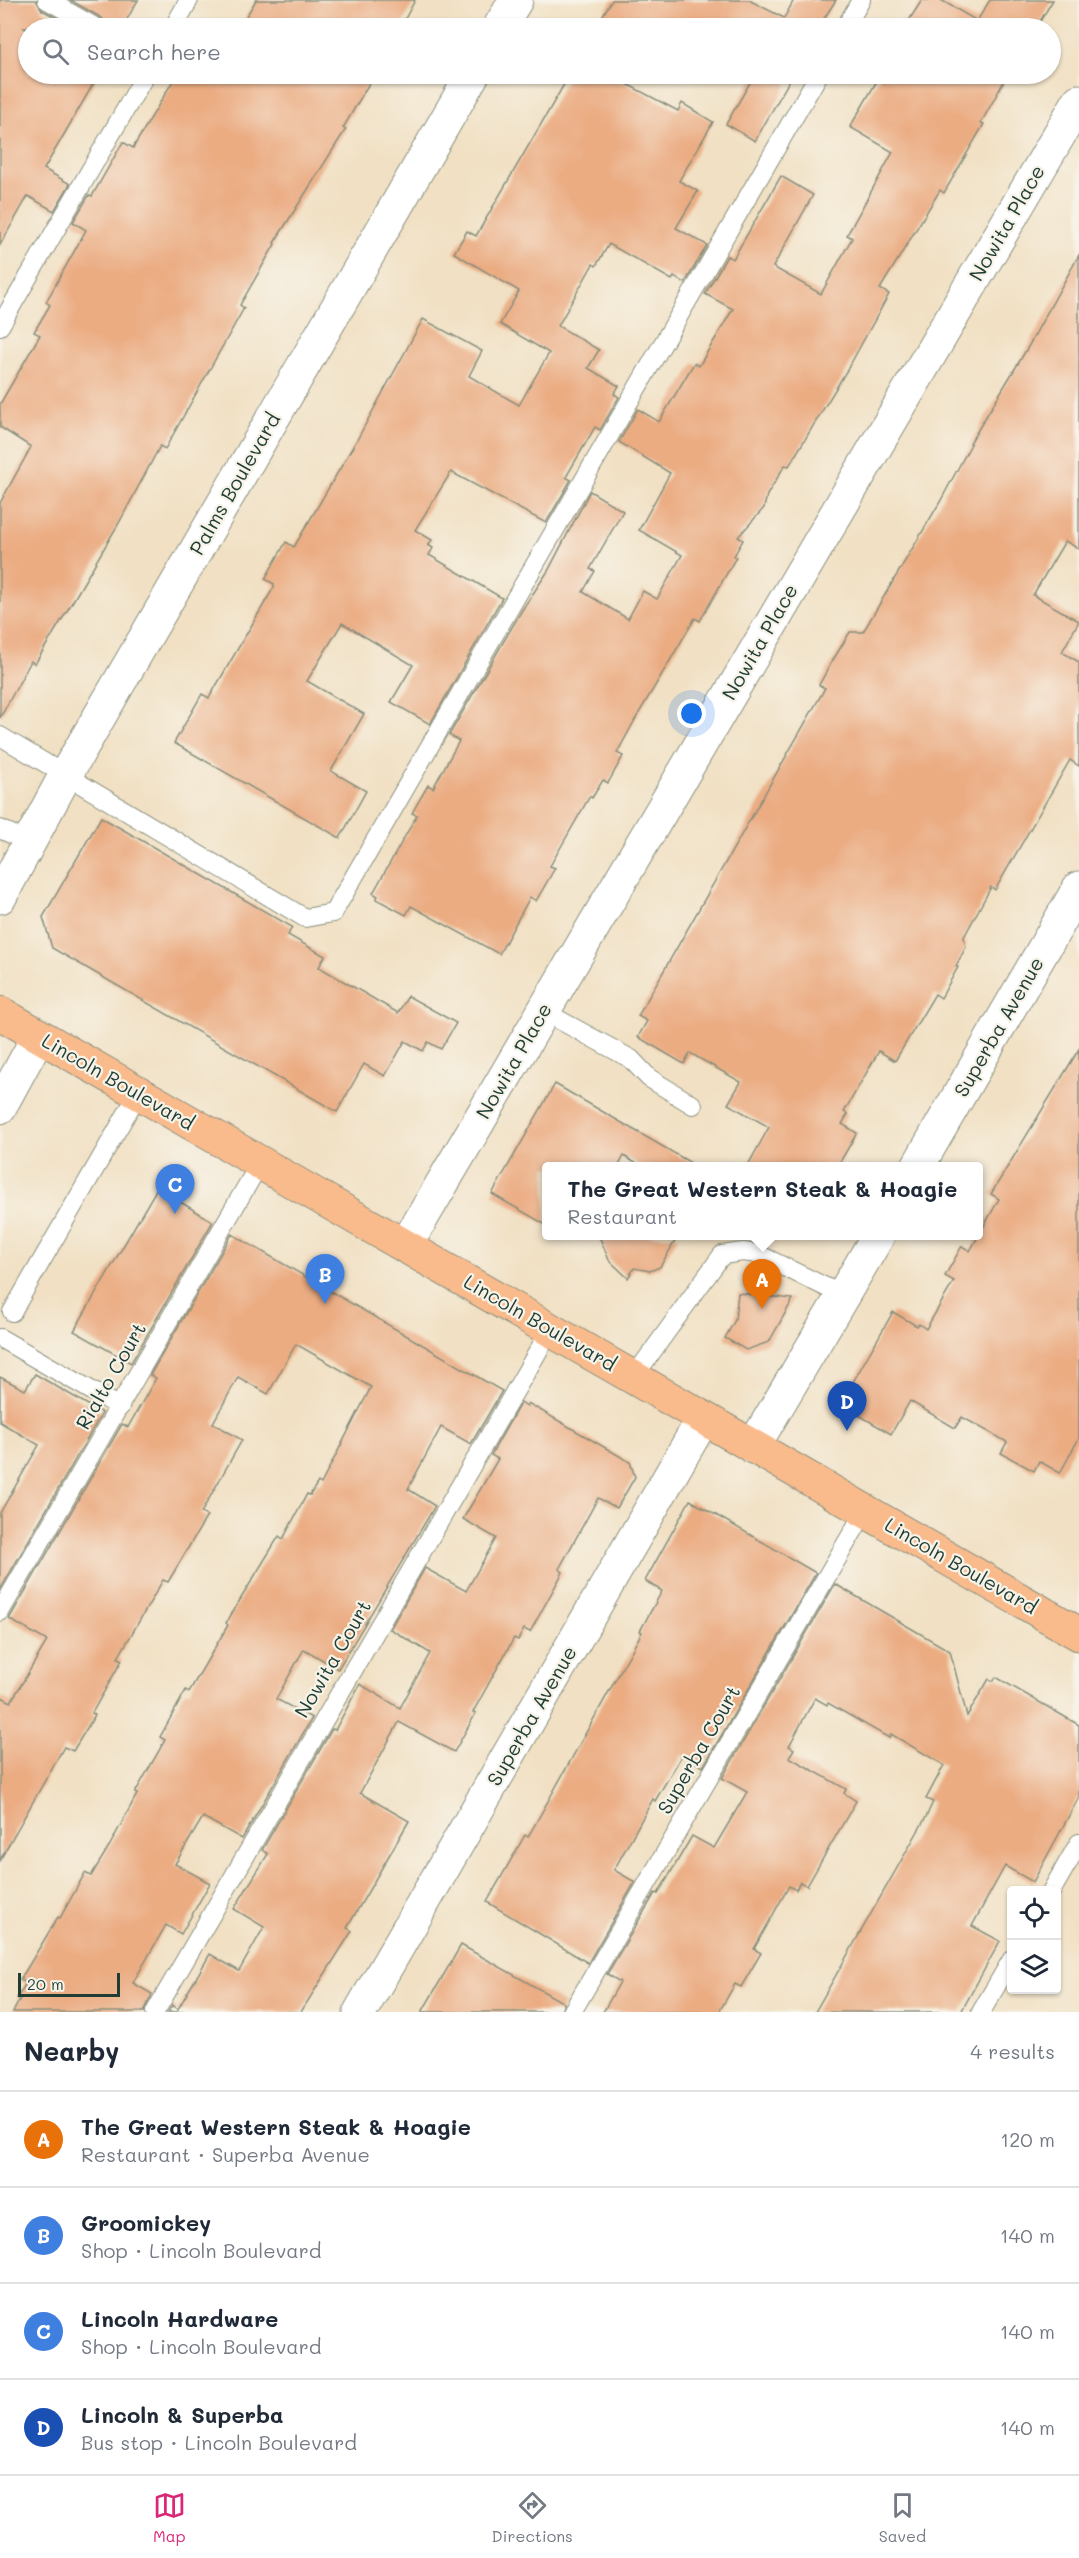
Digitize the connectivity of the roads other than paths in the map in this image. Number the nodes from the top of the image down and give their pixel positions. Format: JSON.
{"nodes":[{"id":1,"x":47,"y":0,"type":"edge"},
{"id":2,"x":189,"y":0,"type":"edge"},
{"id":3,"x":516,"y":0,"type":"edge"},
{"id":4,"x":861,"y":0,"type":"edge"},
{"id":5,"x":79,"y":18,"type":"edge"},
{"id":6,"x":179,"y":18,"type":"edge"},
{"id":7,"x":506,"y":18,"type":"edge"},
{"id":8,"x":851,"y":18,"type":"edge"},
{"id":9,"x":141,"y":84,"type":"edge"},
{"id":10,"x":467,"y":84,"type":"edge"},
{"id":11,"x":813,"y":84,"type":"edge"},
{"id":12,"x":1079,"y":101,"type":"edge"},
{"id":13,"x":0,"y":326,"type":"edge"},
{"id":14,"x":0,"y":736,"type":"edge"},
{"id":15,"x":66,"y":774,"type":"junction"},
{"id":16,"x":0,"y":829,"type":"edge"},
{"id":17,"x":30,"y":842,"type":"junction"},
{"id":18,"x":1079,"y":888,"type":"edge"},
{"id":19,"x":0,"y":897,"type":"edge"},
{"id":20,"x":543,"y":1011,"type":"junction"},
{"id":21,"x":0,"y":1013,"type":"edge"},
{"id":22,"x":39,"y":1037,"type":"junction"},
{"id":23,"x":138,"y":1094,"type":"junction"},
{"id":24,"x":693,"y":1105,"type":"dead end"},
{"id":25,"x":0,"y":1107,"type":"edge"},
{"id":26,"x":921,"y":1162,"type":"edge"},
{"id":27,"x":260,"y":1163,"type":"junction"},
{"id":28,"x":876,"y":1240,"type":"edge"},
{"id":29,"x":406,"y":1245,"type":"junction"},
{"id":30,"x":843,"y":1296,"type":"junction"},
{"id":31,"x":12,"y":1312,"type":"dead end"},
{"id":32,"x":551,"y":1329,"type":"junction"},
{"id":33,"x":0,"y":1338,"type":"edge"},
{"id":34,"x":633,"y":1378,"type":"junction"},
{"id":35,"x":120,"y":1407,"type":"junction"},
{"id":36,"x":703,"y":1419,"type":"junction"},
{"id":37,"x":753,"y":1447,"type":"junction"},
{"id":38,"x":865,"y":1511,"type":"junction"},
{"id":39,"x":0,"y":1612,"type":"edge"},
{"id":40,"x":1079,"y":1634,"type":"edge"},
{"id":41,"x":1079,"y":1843,"type":"edge"},
{"id":42,"x":1054,"y":1886,"type":"edge"},
{"id":43,"x":1007,"y":1966,"type":"edge"},
{"id":44,"x":155,"y":2012,"type":"edge"},
{"id":45,"x":360,"y":2012,"type":"edge"},
{"id":46,"x":572,"y":2012,"type":"edge"},
{"id":47,"x":981,"y":2012,"type":"edge"}],
"edges":[{"from":1,"to":5,"type":"lane"},
{"from":2,"to":6,"type":"lane"},
{"from":3,"to":7,"type":"street"},
{"from":4,"to":8,"type":"lane"},
{"from":9,"to":13,"type":"lane"},
{"from":10,"to":15,"type":"street","name":"Palms Boulevard"},
{"from":11,"to":15,"type":"lane"},
{"from":12,"to":20,"type":"street","name":"Nowita Place"},
{"from":14,"to":15,"type":"lane"},
{"from":15,"to":17,"type":"street","name":"Palms Boulevard"},
{"from":16,"to":17,"type":"lane"},
{"from":17,"to":19,"type":"street","name":"Palms Boulevard"},
{"from":18,"to":26,"type":"street","name":"Superba Avenue"},
{"from":20,"to":24,"type":"lane"},
{"from":20,"to":29,"type":"street","name":"Nowita Place"},
{"from":21,"to":22,"type":"highway","name":"Lincoln Boulevard"},
{"from":22,"to":23,"type":"highway","name":"Lincoln Boulevard"},
{"from":22,"to":25,"type":"street"},
{"from":23,"to":27,"type":"highway","name":"Lincoln Boulevard"},
{"from":23,"to":31,"type":"lane"},
{"from":27,"to":29,"type":"highway","name":"Lincoln Boulevard"},
{"from":27,"to":35,"type":"lane","name":"Rialto Court"},
{"from":28,"to":30,"type":"street"},
{"from":29,"to":32,"type":"highway","name":"Lincoln Boulevard"},
{"from":30,"to":34,"type":"lane"},
{"from":30,"to":37,"type":"street"},
{"from":32,"to":34,"type":"highway","name":"Lincoln Boulevard"},
{"from":32,"to":44,"type":"lane","name":"Nowita Court"},
{"from":33,"to":35,"type":"lane"},
{"from":34,"to":36,"type":"highway","name":"Lincoln Boulevard"},
{"from":35,"to":39,"type":"lane","name":"Rialto Court"},
{"from":36,"to":37,"type":"highway","name":"Lincoln Boulevard"},
{"from":36,"to":45,"type":"street","name":"Superba Avenue"},
{"from":37,"to":38,"type":"highway","name":"Lincoln Boulevard"},
{"from":38,"to":40,"type":"highway","name":"Lincoln Boulevard"},
{"from":38,"to":46,"type":"lane","name":"Superba Court"},
{"from":41,"to":42,"type":"lane"},
{"from":43,"to":47,"type":"lane"}]}
